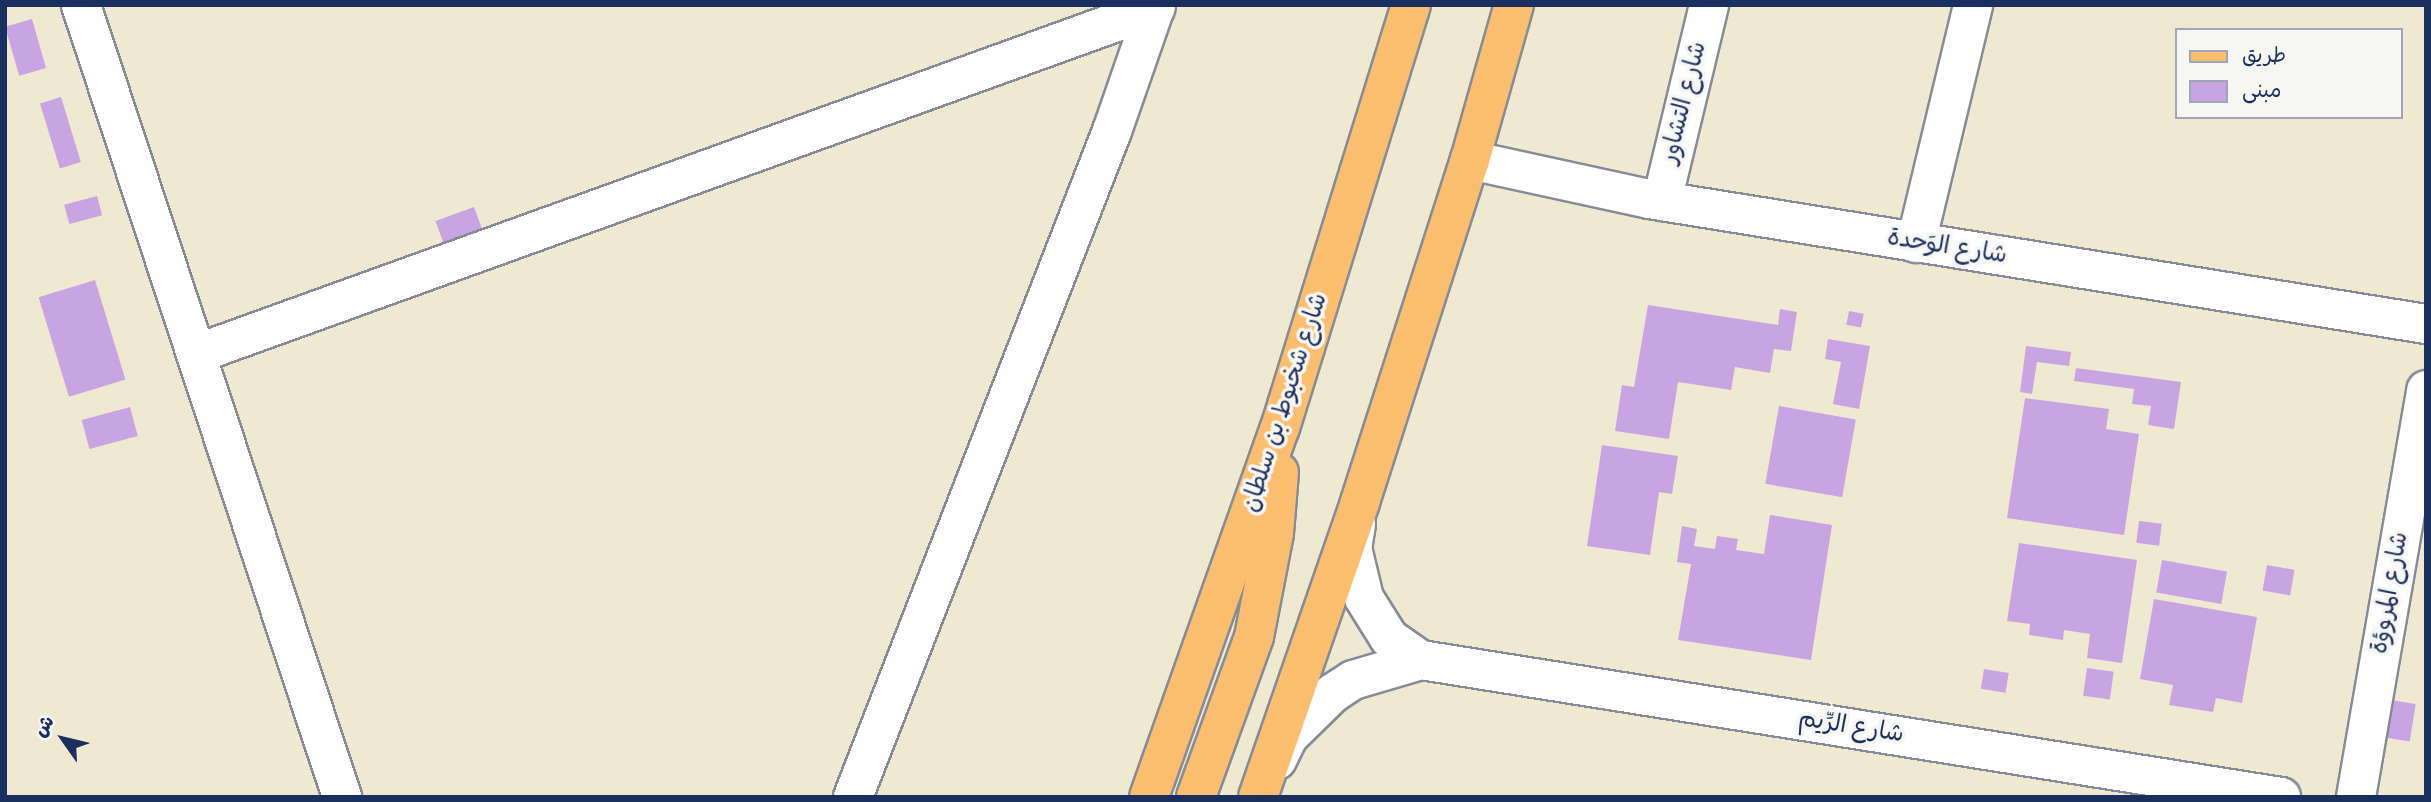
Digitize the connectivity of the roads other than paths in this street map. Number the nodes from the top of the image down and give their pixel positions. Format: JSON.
{"nodes":[{"id":1,"x":81,"y":5,"type":"edge"},
{"id":2,"x":1411,"y":5,"type":"edge"},
{"id":3,"x":1514,"y":5,"type":"edge"},
{"id":4,"x":1709,"y":5,"type":"edge"},
{"id":5,"x":1973,"y":5,"type":"edge"},
{"id":6,"x":1155,"y":6,"type":"edge"},
{"id":7,"x":1470,"y":160,"type":"junction"},
{"id":8,"x":1662,"y":201,"type":"junction"},
{"id":9,"x":1916,"y":243,"type":"junction"},
{"id":10,"x":2426,"y":324,"type":"edge"},
{"id":11,"x":196,"y":354,"type":"junction"},
{"id":12,"x":2426,"y":390,"type":"edge"},
{"id":13,"x":1280,"y":428,"type":"junction"},
{"id":14,"x":1360,"y":502,"type":"junction"},
{"id":15,"x":1421,"y":660,"type":"junction"},
{"id":16,"x":342,"y":797,"type":"edge"},
{"id":17,"x":853,"y":797,"type":"edge"},
{"id":18,"x":1149,"y":797,"type":"edge"},
{"id":19,"x":1196,"y":797,"type":"edge"},
{"id":20,"x":1258,"y":797,"type":"edge"},
{"id":21,"x":2281,"y":797,"type":"edge"},
{"id":22,"x":2356,"y":797,"type":"edge"}],
"edges":[{"from":1,"to":11,"type":"street"},
{"from":2,"to":13,"type":"main road","name":"شارع شخبوط بن سلطان"},
{"from":3,"to":7,"type":"main road"},
{"from":4,"to":8,"type":"street","name":"شارع التشاور"},
{"from":5,"to":9,"type":"street"},
{"from":6,"to":11,"type":"street"},
{"from":6,"to":17,"type":"street"},
{"from":7,"to":8,"type":"street","name":"شارع الوَحدة"},
{"from":7,"to":14,"type":"main road"},
{"from":8,"to":9,"type":"street","name":"شارع الوَحدة"},
{"from":9,"to":10,"type":"street","name":"شارع الوَحدة"},
{"from":11,"to":16,"type":"street"},
{"from":12,"to":22,"type":"street","name":"شارع المروؤة"},
{"from":13,"to":18,"type":"main road","name":"شارع شخبوط بن سلطان"},
{"from":13,"to":19,"type":"main road"},
{"from":14,"to":15,"type":"street","name":"شارع الرِّيم"},
{"from":14,"to":20,"type":"main road"},
{"from":15,"to":20,"type":"street","name":"شارع الرِّيم"},
{"from":15,"to":21,"type":"street","name":"شارع الرِّيم"}]}
